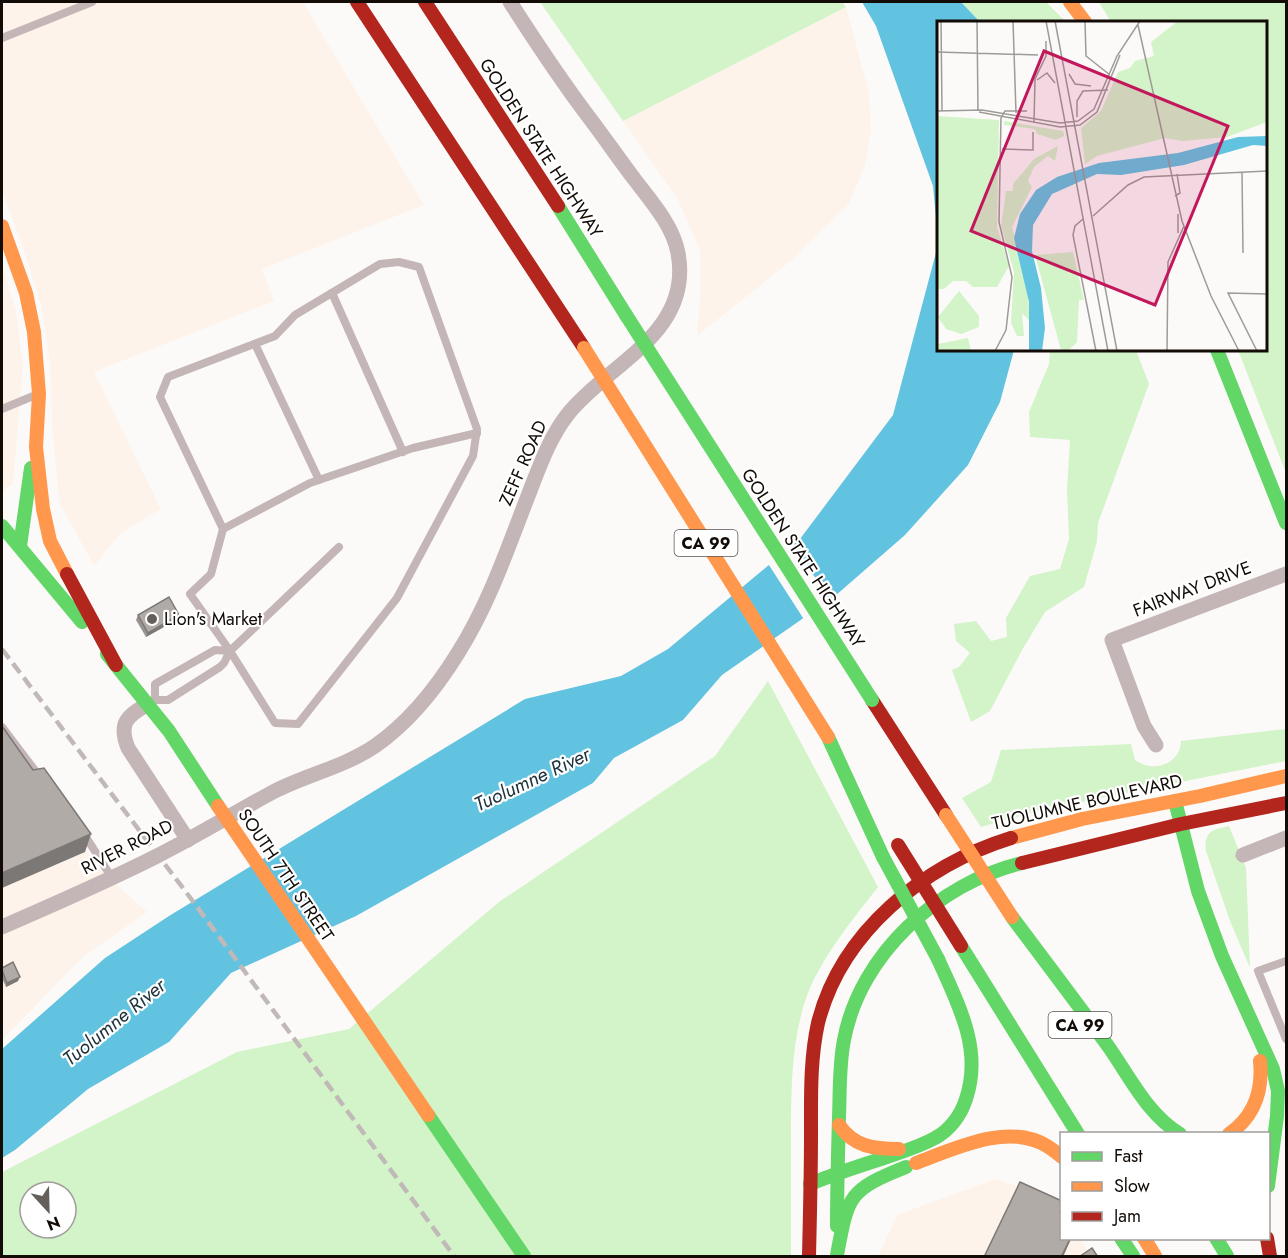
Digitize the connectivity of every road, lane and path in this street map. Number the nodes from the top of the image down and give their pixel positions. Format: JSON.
{"nodes":[{"id":1,"x":92,"y":2,"type":"edge"},
{"id":2,"x":357,"y":2,"type":"edge"},
{"id":3,"x":425,"y":2,"type":"edge"},
{"id":4,"x":510,"y":2,"type":"edge"},
{"id":5,"x":1070,"y":2,"type":"edge"},
{"id":6,"x":1084,"y":21,"type":"edge"},
{"id":7,"x":2,"y":38,"type":"edge"},
{"id":8,"x":2,"y":226,"type":"edge"},
{"id":9,"x":332,"y":293,"type":"junction"},
{"id":10,"x":255,"y":344,"type":"junction"},
{"id":11,"x":1217,"y":351,"type":"edge"},
{"id":12,"x":39,"y":394,"type":"junction"},
{"id":13,"x":2,"y":409,"type":"edge"},
{"id":14,"x":477,"y":434,"type":"junction"},
{"id":15,"x":36,"y":447,"type":"junction"},
{"id":16,"x":403,"y":452,"type":"junction"},
{"id":17,"x":319,"y":480,"type":"junction"},
{"id":18,"x":1287,"y":523,"type":"edge"},
{"id":19,"x":2,"y":526,"type":"edge"},
{"id":20,"x":224,"y":529,"type":"junction"},
{"id":21,"x":20,"y":546,"type":"junction"},
{"id":22,"x":339,"y":547,"type":"dead end"},
{"id":23,"x":1287,"y":574,"type":"edge"},
{"id":24,"x":230,"y":651,"type":"junction"},
{"id":25,"x":116,"y":665,"type":"junction"},
{"id":26,"x":151,"y":702,"type":"junction"},
{"id":27,"x":2,"y":727,"type":"edge"},
{"id":28,"x":828,"y":737,"type":"junction"},
{"id":29,"x":1156,"y":745,"type":"dead end"},
{"id":30,"x":1287,"y":776,"type":"edge"},
{"id":31,"x":46,"y":784,"type":"edge"},
{"id":32,"x":1175,"y":801,"type":"junction"},
{"id":33,"x":1285,"y":805,"type":"edge"},
{"id":34,"x":879,"y":816,"type":"dead end"},
{"id":35,"x":1181,"y":824,"type":"junction"},
{"id":36,"x":81,"y":830,"type":"edge"},
{"id":37,"x":1287,"y":838,"type":"edge"},
{"id":38,"x":188,"y":840,"type":"junction"},
{"id":39,"x":895,"y":840,"type":"dead end"},
{"id":40,"x":1243,"y":855,"type":"dead end"},
{"id":41,"x":112,"y":878,"type":"junction"},
{"id":42,"x":1012,"y":917,"type":"junction"},
{"id":43,"x":2,"y":927,"type":"edge"},
{"id":44,"x":1287,"y":961,"type":"edge"},
{"id":45,"x":1256,"y":1033,"type":"junction"},
{"id":46,"x":1287,"y":1039,"type":"edge"},
{"id":47,"x":1130,"y":1104,"type":"dead end"},
{"id":48,"x":839,"y":1125,"type":"junction"},
{"id":49,"x":1077,"y":1132,"type":"edge"},
{"id":50,"x":1176,"y":1132,"type":"edge"},
{"id":51,"x":1232,"y":1132,"type":"edge"},
{"id":52,"x":909,"y":1149,"type":"junction"},
{"id":53,"x":1060,"y":1156,"type":"edge"},
{"id":54,"x":907,"y":1166,"type":"junction"},
{"id":55,"x":1270,"y":1177,"type":"edge"},
{"id":56,"x":837,"y":1179,"type":"junction"},
{"id":57,"x":810,"y":1184,"type":"junction"},
{"id":58,"x":1122,"y":1240,"type":"edge"},
{"id":59,"x":1145,"y":1240,"type":"edge"},
{"id":60,"x":1217,"y":1240,"type":"edge"},
{"id":61,"x":1267,"y":1240,"type":"edge"},
{"id":62,"x":837,"y":1256,"type":"edge"},
{"id":63,"x":524,"y":1257,"type":"edge"},
{"id":64,"x":809,"y":1257,"type":"edge"},
{"id":65,"x":1133,"y":1257,"type":"edge"},
{"id":66,"x":1155,"y":1257,"type":"edge"},
{"id":67,"x":1227,"y":1257,"type":"edge"},
{"id":68,"x":1270,"y":1257,"type":"edge"}],
"edges":[{"from":1,"to":7,"type":"lane"},
{"from":2,"to":28,"type":"main road","number":"CA 99","bridge":true},
{"from":3,"to":42,"type":"main road","name":"GOLDEN STATE HIGHWAY","number":"CA 99","bridge":true},
{"from":4,"to":38,"type":"street","name":"ZEFF ROAD"},
{"from":5,"to":6,"type":"main road"},
{"from":8,"to":12,"type":"main road"},
{"from":9,"to":10,"type":"lane"},
{"from":9,"to":14,"type":"lane"},
{"from":9,"to":16,"type":"lane"},
{"from":10,"to":17,"type":"lane"},
{"from":10,"to":20,"type":"lane"},
{"from":11,"to":18,"type":"main road"},
{"from":12,"to":13,"type":"lane"},
{"from":12,"to":15,"type":"main road"},
{"from":14,"to":16,"type":"lane"},
{"from":14,"to":24,"type":"lane"},
{"from":15,"to":21,"type":"main road"},
{"from":15,"to":25,"type":"main road"},
{"from":16,"to":17,"type":"lane"},
{"from":17,"to":20,"type":"lane"},
{"from":19,"to":21,"type":"main road","name":"SOUTH 7TH STREET"},
{"from":20,"to":24,"type":"lane"},
{"from":21,"to":25,"type":"main road","name":"SOUTH 7TH STREET"},
{"from":22,"to":24,"type":"lane"},
{"from":23,"to":29,"type":"street","name":"FAIRWAY DRIVE"},
{"from":24,"to":26,"type":"lane"},
{"from":24,"to":26,"type":"lane"},
{"from":25,"to":26,"type":"main road","name":"SOUTH 7TH STREET"},
{"from":26,"to":38,"type":"street","name":"RIVER ROAD"},
{"from":26,"to":63,"type":"main road","name":"SOUTH 7TH STREET","bridge":true},
{"from":27,"to":31,"type":"lane"},
{"from":28,"to":34,"type":"main road","number":"CA 99"},
{"from":28,"to":52,"type":"main road","bridge":true},
{"from":30,"to":32,"type":"main road","name":"TUOLUMNE BOULEVARD"},
{"from":32,"to":35,"type":"main road"},
{"from":32,"to":57,"type":"main road","name":"TUOLUMNE BOULEVARD"},
{"from":33,"to":35,"type":"main road"},
{"from":35,"to":45,"type":"main road"},
{"from":35,"to":48,"type":"main road"},
{"from":36,"to":41,"type":"lane"},
{"from":37,"to":40,"type":"street"},
{"from":38,"to":41,"type":"street","name":"RIVER ROAD"},
{"from":39,"to":49,"type":"main road","number":"CA 99","bridge":true},
{"from":41,"to":43,"type":"street","name":"RIVER ROAD"},
{"from":42,"to":47,"type":"main road","name":"GOLDEN STATE HIGHWAY","number":"CA 99"},
{"from":42,"to":50,"type":"main road"},
{"from":44,"to":46,"type":"lane"},
{"from":45,"to":51,"type":"main road"},
{"from":45,"to":55,"type":"main road"},
{"from":48,"to":52,"type":"main road"},
{"from":48,"to":56,"type":"main road"},
{"from":52,"to":56,"type":"main road"},
{"from":53,"to":54,"type":"main road"},
{"from":54,"to":56,"type":"main road"},
{"from":54,"to":62,"type":"main road"},
{"from":56,"to":57,"type":"main road"},
{"from":56,"to":62,"type":"main road"},
{"from":57,"to":64,"type":"main road","name":"TUOLUMNE BOULEVARD"},
{"from":58,"to":65,"type":"main road"},
{"from":59,"to":66,"type":"main road"},
{"from":60,"to":67,"type":"main road"},
{"from":61,"to":68,"type":"main road"}]}
